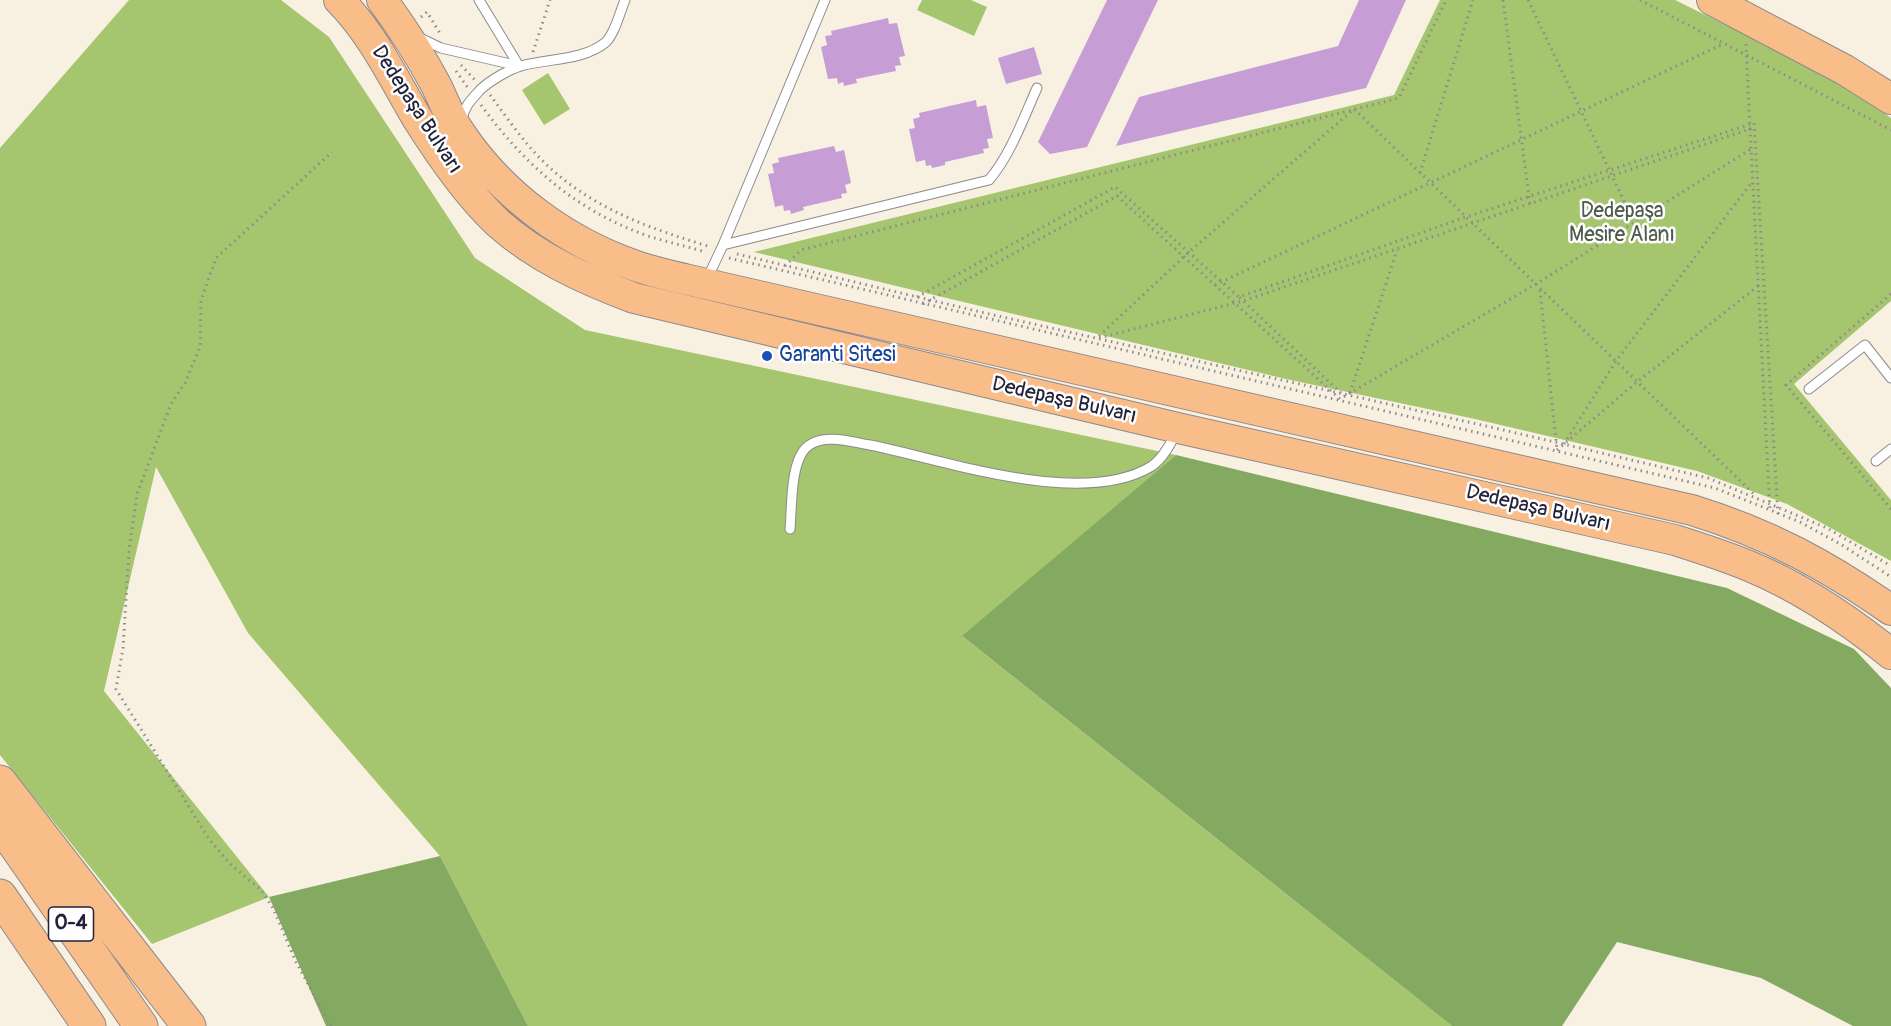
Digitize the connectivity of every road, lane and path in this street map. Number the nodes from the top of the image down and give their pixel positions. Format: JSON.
{"nodes":[{"id":1,"x":339,"y":0,"type":"edge"},
{"id":2,"x":382,"y":0,"type":"edge"},
{"id":3,"x":479,"y":0,"type":"edge"},
{"id":4,"x":550,"y":0,"type":"edge"},
{"id":5,"x":626,"y":0,"type":"edge"},
{"id":6,"x":825,"y":0,"type":"edge"},
{"id":7,"x":1446,"y":0,"type":"edge"},
{"id":8,"x":1473,"y":0,"type":"edge"},
{"id":9,"x":1503,"y":0,"type":"edge"},
{"id":10,"x":1528,"y":0,"type":"edge"},
{"id":11,"x":1640,"y":0,"type":"edge"},
{"id":12,"x":1712,"y":0,"type":"edge"},
{"id":13,"x":1746,"y":8,"type":"edge"},
{"id":14,"x":412,"y":25,"type":"junction"},
{"id":15,"x":1723,"y":44,"type":"junction"},
{"id":16,"x":441,"y":48,"type":"junction"},
{"id":17,"x":451,"y":51,"type":"junction"},
{"id":18,"x":1746,"y":56,"type":"junction"},
{"id":19,"x":529,"y":64,"type":"junction"},
{"id":20,"x":519,"y":66,"type":"junction"},
{"id":21,"x":1886,"y":74,"type":"edge"},
{"id":22,"x":483,"y":87,"type":"junction"},
{"id":23,"x":1037,"y":88,"type":"dead end"},
{"id":24,"x":474,"y":96,"type":"junction"},
{"id":25,"x":1891,"y":99,"type":"edge"},
{"id":26,"x":1354,"y":109,"type":"junction"},
{"id":27,"x":1581,"y":110,"type":"junction"},
{"id":28,"x":1750,"y":123,"type":"junction"},
{"id":29,"x":1750,"y":129,"type":"junction"},
{"id":30,"x":1891,"y":130,"type":"edge"},
{"id":31,"x":460,"y":133,"type":"junction"},
{"id":32,"x":1521,"y":139,"type":"junction"},
{"id":33,"x":1751,"y":149,"type":"junction"},
{"id":34,"x":332,"y":152,"type":"dead end"},
{"id":35,"x":1610,"y":169,"type":"junction"},
{"id":36,"x":1420,"y":173,"type":"junction"},
{"id":37,"x":1612,"y":176,"type":"junction"},
{"id":38,"x":1753,"y":180,"type":"junction"},
{"id":39,"x":1430,"y":182,"type":"junction"},
{"id":40,"x":1529,"y":196,"type":"junction"},
{"id":41,"x":1530,"y":204,"type":"junction"},
{"id":42,"x":1466,"y":217,"type":"junction"},
{"id":43,"x":1634,"y":222,"type":"junction"},
{"id":44,"x":1472,"y":224,"type":"junction"},
{"id":45,"x":720,"y":250,"type":"junction"},
{"id":46,"x":1397,"y":250,"type":"junction"},
{"id":47,"x":1189,"y":252,"type":"junction"},
{"id":48,"x":1184,"y":257,"type":"junction"},
{"id":49,"x":785,"y":266,"type":"junction"},
{"id":50,"x":780,"y":270,"type":"junction"},
{"id":51,"x":1222,"y":282,"type":"junction"},
{"id":52,"x":705,"y":284,"type":"junction"},
{"id":53,"x":1536,"y":284,"type":"junction"},
{"id":54,"x":1215,"y":285,"type":"junction"},
{"id":55,"x":1758,"y":286,"type":"junction"},
{"id":56,"x":1540,"y":288,"type":"junction"},
{"id":57,"x":1891,"y":294,"type":"edge"},
{"id":58,"x":916,"y":297,"type":"junction"},
{"id":59,"x":1239,"y":297,"type":"junction"},
{"id":60,"x":929,"y":300,"type":"junction"},
{"id":61,"x":1243,"y":301,"type":"junction"},
{"id":62,"x":923,"y":304,"type":"junction"},
{"id":63,"x":1235,"y":304,"type":"junction"},
{"id":64,"x":1096,"y":338,"type":"junction"},
{"id":65,"x":1092,"y":342,"type":"junction"},
{"id":66,"x":1616,"y":361,"type":"junction"},
{"id":67,"x":1891,"y":378,"type":"edge"},
{"id":68,"x":1637,"y":382,"type":"junction"},
{"id":69,"x":1809,"y":389,"type":"dead end"},
{"id":70,"x":1333,"y":392,"type":"junction"},
{"id":71,"x":1346,"y":394,"type":"junction"},
{"id":72,"x":1340,"y":399,"type":"junction"},
{"id":73,"x":1178,"y":428,"type":"junction"},
{"id":74,"x":1557,"y":442,"type":"junction"},
{"id":75,"x":1564,"y":444,"type":"junction"},
{"id":76,"x":1891,"y":449,"type":"edge"},
{"id":77,"x":1557,"y":450,"type":"junction"},
{"id":78,"x":1876,"y":461,"type":"dead end"},
{"id":79,"x":1759,"y":499,"type":"junction"},
{"id":80,"x":1770,"y":504,"type":"junction"},
{"id":81,"x":1777,"y":507,"type":"junction"},
{"id":82,"x":1891,"y":509,"type":"edge"},
{"id":83,"x":1772,"y":521,"type":"junction"},
{"id":84,"x":790,"y":529,"type":"dead end"},
{"id":85,"x":1891,"y":566,"type":"edge"},
{"id":86,"x":1891,"y":577,"type":"edge"},
{"id":87,"x":1891,"y":610,"type":"edge"},
{"id":88,"x":1891,"y":654,"type":"edge"},
{"id":89,"x":0,"y":782,"type":"edge"},
{"id":90,"x":0,"y":823,"type":"edge"},
{"id":91,"x":0,"y":896,"type":"edge"},
{"id":92,"x":89,"y":1026,"type":"edge"},
{"id":93,"x":141,"y":1026,"type":"edge"},
{"id":94,"x":189,"y":1026,"type":"edge"},
{"id":95,"x":331,"y":1026,"type":"edge"}],
"edges":[{"from":1,"to":73,"type":"main road","name":"Dedepaşa Bulvarı"},
{"from":2,"to":14,"type":"main road","name":"Dedepaşa Bulvarı"},
{"from":3,"to":20,"type":"lane"},
{"from":4,"to":19,"type":"path"},
{"from":5,"to":19,"type":"lane"},
{"from":6,"to":45,"type":"lane"},
{"from":7,"to":26,"type":"path"},
{"from":8,"to":36,"type":"path"},
{"from":9,"to":32,"type":"path"},
{"from":10,"to":27,"type":"path"},
{"from":11,"to":15,"type":"path"},
{"from":12,"to":13,"type":"main road"},
{"from":13,"to":18,"type":"path"},
{"from":13,"to":21,"type":"main road"},
{"from":13,"to":25,"type":"main road"},
{"from":14,"to":16,"type":"lane"},
{"from":14,"to":16,"type":"path"},
{"from":14,"to":17,"type":"path"},
{"from":14,"to":31,"type":"main road","name":"Dedepaşa Bulvarı"},
{"from":15,"to":18,"type":"path"},
{"from":15,"to":27,"type":"path"},
{"from":16,"to":17,"type":"lane"},
{"from":16,"to":24,"type":"path"},
{"from":17,"to":20,"type":"lane"},
{"from":17,"to":22,"type":"path"},
{"from":18,"to":28,"type":"path"},
{"from":18,"to":30,"type":"path"},
{"from":19,"to":20,"type":"lane"},
{"from":20,"to":22,"type":"lane"},
{"from":22,"to":24,"type":"lane"},
{"from":22,"to":45,"type":"path"},
{"from":23,"to":45,"type":"lane"},
{"from":24,"to":31,"type":"lane"},
{"from":24,"to":45,"type":"path"},
{"from":26,"to":36,"type":"path"},
{"from":26,"to":47,"type":"path"},
{"from":26,"to":49,"type":"path"},
{"from":27,"to":32,"type":"path"},
{"from":27,"to":35,"type":"path"},
{"from":28,"to":29,"type":"path"},
{"from":28,"to":35,"type":"path"},
{"from":28,"to":81,"type":"path"},
{"from":29,"to":33,"type":"path"},
{"from":29,"to":37,"type":"path"},
{"from":31,"to":52,"type":"main road","name":"Dedepaşa Bulvarı"},
{"from":32,"to":39,"type":"path"},
{"from":32,"to":40,"type":"path"},
{"from":33,"to":38,"type":"path"},
{"from":33,"to":43,"type":"path"},
{"from":34,"to":95,"type":"path"},
{"from":35,"to":37,"type":"path"},
{"from":35,"to":40,"type":"path"},
{"from":36,"to":39,"type":"path"},
{"from":37,"to":41,"type":"path"},
{"from":37,"to":43,"type":"path"},
{"from":38,"to":55,"type":"path"},
{"from":38,"to":66,"type":"path"},
{"from":39,"to":42,"type":"path"},
{"from":39,"to":51,"type":"path"},
{"from":40,"to":41,"type":"path"},
{"from":40,"to":42,"type":"path"},
{"from":41,"to":44,"type":"path"},
{"from":42,"to":44,"type":"path"},
{"from":42,"to":59,"type":"path"},
{"from":43,"to":53,"type":"path"},
{"from":44,"to":46,"type":"path"},
{"from":44,"to":53,"type":"path"},
{"from":45,"to":49,"type":"path"},
{"from":45,"to":50,"type":"path"},
{"from":45,"to":52,"type":"lane"},
{"from":46,"to":61,"type":"path"},
{"from":46,"to":71,"type":"path"},
{"from":47,"to":48,"type":"path"},
{"from":47,"to":51,"type":"path"},
{"from":47,"to":58,"type":"path"},
{"from":48,"to":54,"type":"path"},
{"from":48,"to":60,"type":"path"},
{"from":48,"to":64,"type":"path"},
{"from":49,"to":50,"type":"path"},
{"from":49,"to":58,"type":"path"},
{"from":50,"to":62,"type":"path"},
{"from":51,"to":54,"type":"path"},
{"from":51,"to":59,"type":"path"},
{"from":52,"to":83,"type":"main road","name":"Dedepaşa Bulvarı"},
{"from":53,"to":56,"type":"path"},
{"from":53,"to":71,"type":"path"},
{"from":54,"to":63,"type":"path"},
{"from":55,"to":68,"type":"path"},
{"from":55,"to":80,"type":"path"},
{"from":56,"to":66,"type":"path"},
{"from":56,"to":74,"type":"path"},
{"from":57,"to":82,"type":"path"},
{"from":58,"to":60,"type":"path"},
{"from":59,"to":61,"type":"path"},
{"from":60,"to":62,"type":"path"},
{"from":60,"to":64,"type":"path"},
{"from":61,"to":63,"type":"path"},
{"from":61,"to":71,"type":"path"},
{"from":62,"to":65,"type":"path"},
{"from":63,"to":64,"type":"path"},
{"from":63,"to":70,"type":"path"},
{"from":64,"to":65,"type":"path"},
{"from":64,"to":70,"type":"path"},
{"from":65,"to":72,"type":"path"},
{"from":66,"to":68,"type":"path"},
{"from":66,"to":75,"type":"path"},
{"from":67,"to":69,"type":"lane"},
{"from":68,"to":75,"type":"path"},
{"from":68,"to":79,"type":"path"},
{"from":70,"to":71,"type":"path"},
{"from":70,"to":72,"type":"path"},
{"from":71,"to":72,"type":"path"},
{"from":71,"to":74,"type":"path"},
{"from":72,"to":77,"type":"path"},
{"from":73,"to":84,"type":"lane"},
{"from":73,"to":88,"type":"main road","name":"Dedepaşa Bulvarı"},
{"from":74,"to":75,"type":"path"},
{"from":74,"to":77,"type":"path"},
{"from":75,"to":77,"type":"path"},
{"from":75,"to":79,"type":"path"},
{"from":76,"to":78,"type":"lane"},
{"from":77,"to":83,"type":"path"},
{"from":79,"to":80,"type":"path"},
{"from":79,"to":83,"type":"path"},
{"from":80,"to":81,"type":"path"},
{"from":80,"to":83,"type":"path"},
{"from":81,"to":83,"type":"path"},
{"from":81,"to":85,"type":"path"},
{"from":83,"to":86,"type":"path"},
{"from":83,"to":87,"type":"main road","name":"Dedepaşa Bulvarı"},
{"from":89,"to":94,"type":"highway"},
{"from":90,"to":93,"type":"highway","number":"O-4"},
{"from":91,"to":92,"type":"highway","number":"O-4"}]}
